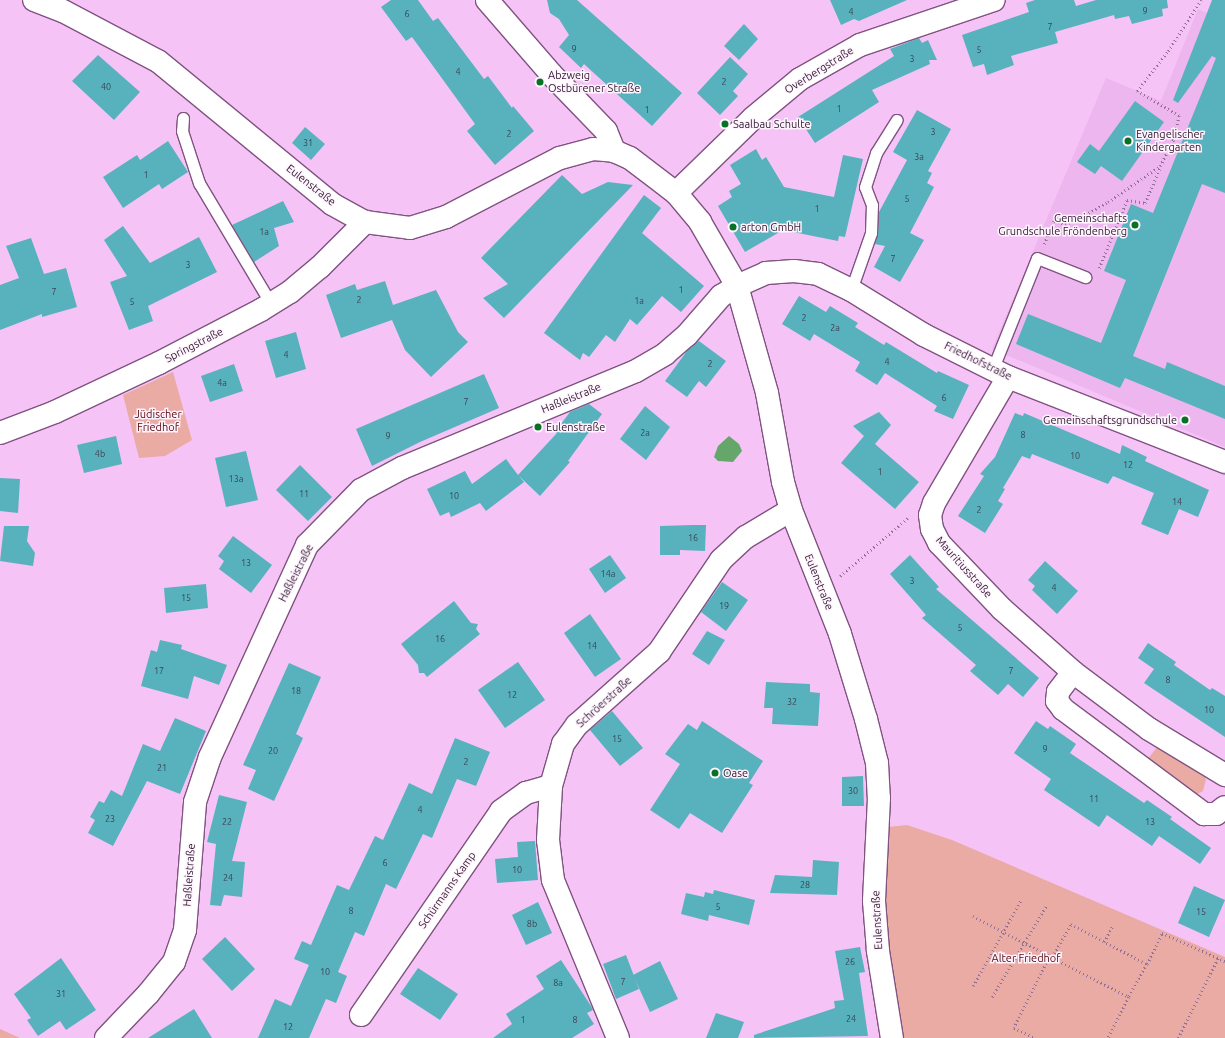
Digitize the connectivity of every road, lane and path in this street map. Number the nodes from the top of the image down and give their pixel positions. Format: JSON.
{"nodes":[{"id":1,"x":34,"y":0,"type":"edge"},
{"id":2,"x":487,"y":0,"type":"edge"},
{"id":3,"x":994,"y":0,"type":"edge"},
{"id":4,"x":1201,"y":0,"type":"edge"},
{"id":5,"x":183,"y":118,"type":"dead end"},
{"id":6,"x":897,"y":120,"type":"dead end"},
{"id":7,"x":614,"y":151,"type":"junction"},
{"id":8,"x":1160,"y":166,"type":"junction"},
{"id":9,"x":676,"y":193,"type":"junction"},
{"id":10,"x":365,"y":222,"type":"junction"},
{"id":11,"x":1037,"y":258,"type":"junction"},
{"id":12,"x":1097,"y":272,"type":"dead end"},
{"id":13,"x":1085,"y":277,"type":"dead end"},
{"id":14,"x":737,"y":286,"type":"junction"},
{"id":15,"x":851,"y":290,"type":"junction"},
{"id":16,"x":270,"y":304,"type":"junction"},
{"id":17,"x":1001,"y":372,"type":"junction"},
{"id":18,"x":0,"y":433,"type":"edge"},
{"id":19,"x":1225,"y":462,"type":"edge"},
{"id":20,"x":934,"y":503,"type":"junction"},
{"id":21,"x":791,"y":510,"type":"junction"},
{"id":22,"x":822,"y":590,"type":"junction"},
{"id":23,"x":1074,"y":672,"type":"junction"},
{"id":24,"x":1225,"y":775,"type":"edge"},
{"id":25,"x":551,"y":786,"type":"junction"},
{"id":26,"x":1225,"y":807,"type":"edge"},
{"id":27,"x":1021,"y":900,"type":"dead end"},
{"id":28,"x":1046,"y":906,"type":"dead end"},
{"id":29,"x":973,"y":916,"type":"dead end"},
{"id":30,"x":1113,"y":925,"type":"dead end"},
{"id":31,"x":1003,"y":931,"type":"junction"},
{"id":32,"x":1104,"y":942,"type":"junction"},
{"id":33,"x":1024,"y":943,"type":"junction"},
{"id":34,"x":1051,"y":957,"type":"junction"},
{"id":35,"x":1218,"y":958,"type":"junction"},
{"id":36,"x":1225,"y":961,"type":"edge"},
{"id":37,"x":1147,"y":964,"type":"junction"},
{"id":38,"x":972,"y":986,"type":"dead end"},
{"id":39,"x":992,"y":997,"type":"dead end"},
{"id":40,"x":1129,"y":997,"type":"junction"},
{"id":41,"x":361,"y":1015,"type":"dead end"},
{"id":42,"x":106,"y":1038,"type":"edge"},
{"id":43,"x":618,"y":1038,"type":"edge"},
{"id":44,"x":892,"y":1038,"type":"edge"},
{"id":45,"x":1035,"y":1038,"type":"edge"},
{"id":46,"x":1108,"y":1038,"type":"edge"},
{"id":47,"x":1178,"y":1038,"type":"edge"}],
"edges":[{"from":1,"to":10,"type":"street","name":"Eulenstraße"},
{"from":2,"to":7,"type":"street"},
{"from":3,"to":9,"type":"street","name":"Overbergstraße"},
{"from":4,"to":8,"type":"path"},
{"from":5,"to":16,"type":"lane"},
{"from":6,"to":15,"type":"lane"},
{"from":7,"to":9,"type":"street","name":"Eulenstraße"},
{"from":7,"to":10,"type":"street","name":"Eulenstraße"},
{"from":8,"to":11,"type":"path"},
{"from":8,"to":12,"type":"path"},
{"from":9,"to":14,"type":"street","name":"Eulenstraße"},
{"from":10,"to":16,"type":"street","name":"Springstraße"},
{"from":11,"to":13,"type":"lane"},
{"from":11,"to":17,"type":"lane"},
{"from":14,"to":15,"type":"street","name":"Friedhofstraße"},
{"from":14,"to":21,"type":"street","name":"Eulenstraße"},
{"from":14,"to":42,"type":"street","name":"Haßleistraße"},
{"from":15,"to":17,"type":"street","name":"Friedhofstraße"},
{"from":16,"to":18,"type":"street","name":"Springstraße"},
{"from":17,"to":19,"type":"street","name":"Friedhofstraße"},
{"from":17,"to":20,"type":"street","name":"Mauritiusstraße"},
{"from":20,"to":22,"type":"path"},
{"from":20,"to":23,"type":"street","name":"Mauritiusstraße"},
{"from":21,"to":22,"type":"street","name":"Eulenstraße"},
{"from":21,"to":25,"type":"street","name":"Schröerstraße"},
{"from":22,"to":44,"type":"street","name":"Eulenstraße"},
{"from":23,"to":24,"type":"street","name":"Mauritiusstraße"},
{"from":23,"to":26,"type":"street"},
{"from":25,"to":41,"type":"street","name":"Schürmanns Kamp"},
{"from":25,"to":43,"type":"street","name":"Schröerstraße"},
{"from":27,"to":31,"type":"path"},
{"from":28,"to":33,"type":"path"},
{"from":29,"to":31,"type":"path"},
{"from":30,"to":32,"type":"path"},
{"from":31,"to":33,"type":"path"},
{"from":31,"to":38,"type":"path"},
{"from":32,"to":34,"type":"path"},
{"from":32,"to":37,"type":"path"},
{"from":33,"to":34,"type":"path"},
{"from":33,"to":39,"type":"path"},
{"from":34,"to":40,"type":"path"},
{"from":34,"to":45,"type":"path"},
{"from":35,"to":36,"type":"path"},
{"from":35,"to":37,"type":"path"},
{"from":35,"to":47,"type":"path"},
{"from":37,"to":40,"type":"path"},
{"from":40,"to":46,"type":"path"}]}
